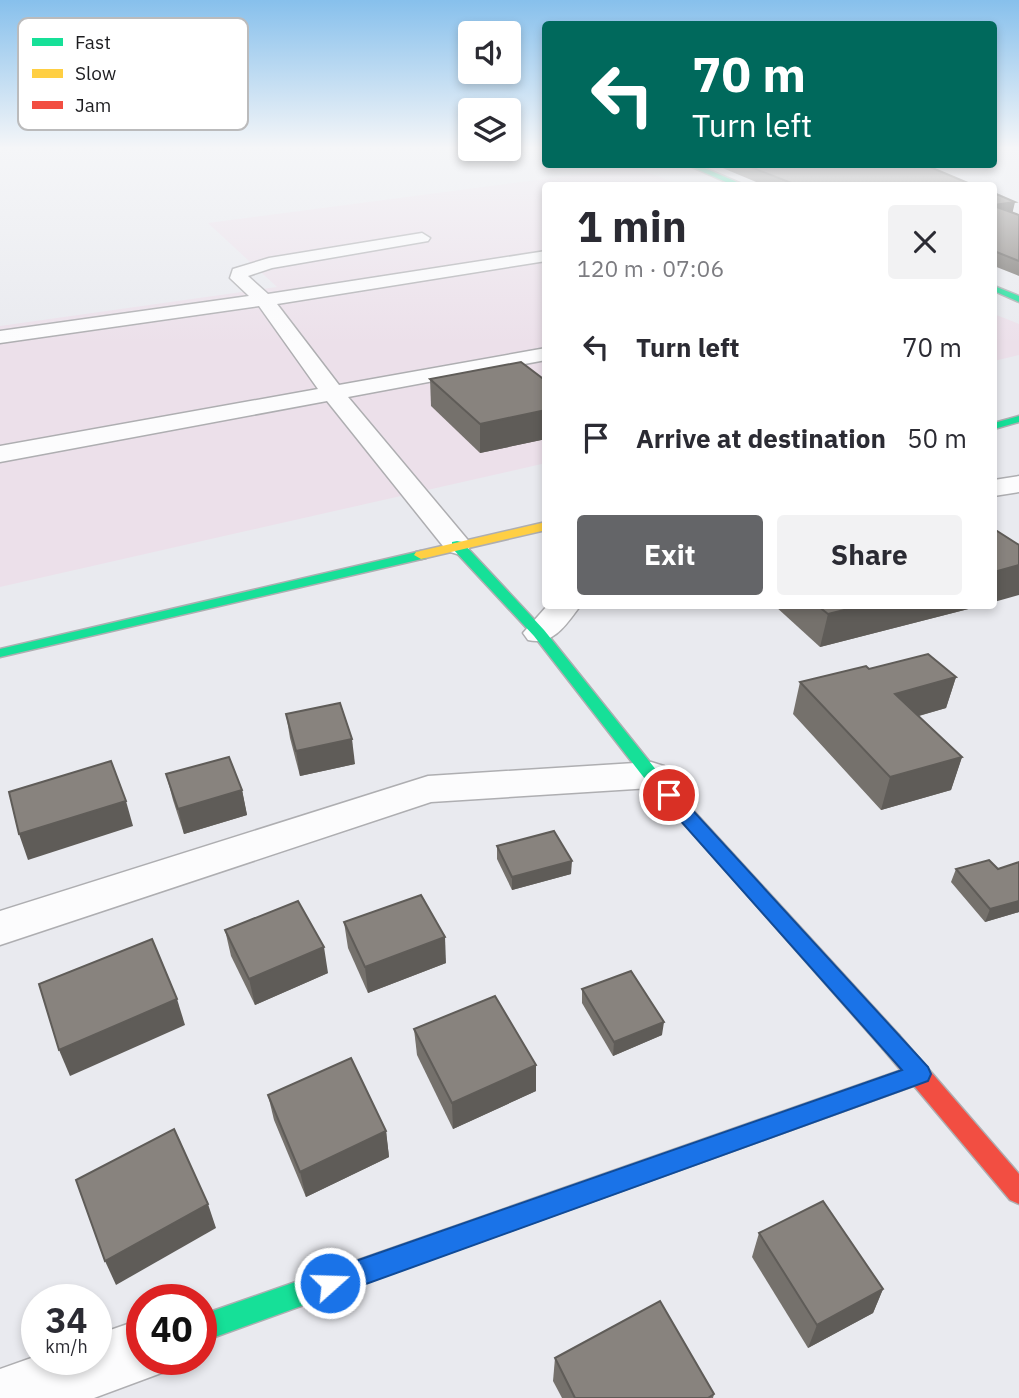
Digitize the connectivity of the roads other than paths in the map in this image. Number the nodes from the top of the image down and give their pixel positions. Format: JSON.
{"nodes":[{"id":1,"x":422,"y":238,"type":"dead end"},
{"id":2,"x":542,"y":257,"type":"edge"},
{"id":3,"x":997,"y":289,"type":"edge"},
{"id":4,"x":1019,"y":299,"type":"edge"},
{"id":5,"x":264,"y":300,"type":"junction"},
{"id":6,"x":0,"y":337,"type":"edge"},
{"id":7,"x":542,"y":355,"type":"edge"},
{"id":8,"x":333,"y":393,"type":"junction"},
{"id":9,"x":0,"y":454,"type":"edge"},
{"id":10,"x":1019,"y":484,"type":"edge"},
{"id":11,"x":997,"y":488,"type":"edge"},
{"id":12,"x":542,"y":527,"type":"edge"},
{"id":13,"x":457,"y":545,"type":"junction"},
{"id":14,"x":561,"y":609,"type":"edge"},
{"id":15,"x":538,"y":633,"type":"junction"},
{"id":16,"x":0,"y":653,"type":"edge"},
{"id":17,"x":651,"y":775,"type":"junction"},
{"id":18,"x":0,"y":928,"type":"edge"},
{"id":19,"x":919,"y":1074,"type":"junction"},
{"id":20,"x":1019,"y":1192,"type":"edge"},
{"id":21,"x":217,"y":1323,"type":"edge"},
{"id":22,"x":126,"y":1356,"type":"edge"},
{"id":23,"x":6,"y":1398,"type":"edge"}],
"edges":[{"from":1,"to":5,"type":"street"},
{"from":2,"to":5,"type":"street"},
{"from":3,"to":4,"type":"street"},
{"from":5,"to":6,"type":"street"},
{"from":5,"to":8,"type":"street"},
{"from":7,"to":8,"type":"street"},
{"from":8,"to":9,"type":"street"},
{"from":8,"to":13,"type":"street"},
{"from":10,"to":11,"type":"street"},
{"from":12,"to":13,"type":"street"},
{"from":13,"to":15,"type":"street"},
{"from":13,"to":16,"type":"street"},
{"from":14,"to":15,"type":"street"},
{"from":15,"to":17,"type":"street"},
{"from":17,"to":18,"type":"street"},
{"from":17,"to":19,"type":"street"},
{"from":19,"to":20,"type":"street"},
{"from":19,"to":21,"type":"street"},
{"from":22,"to":23,"type":"street"}]}
